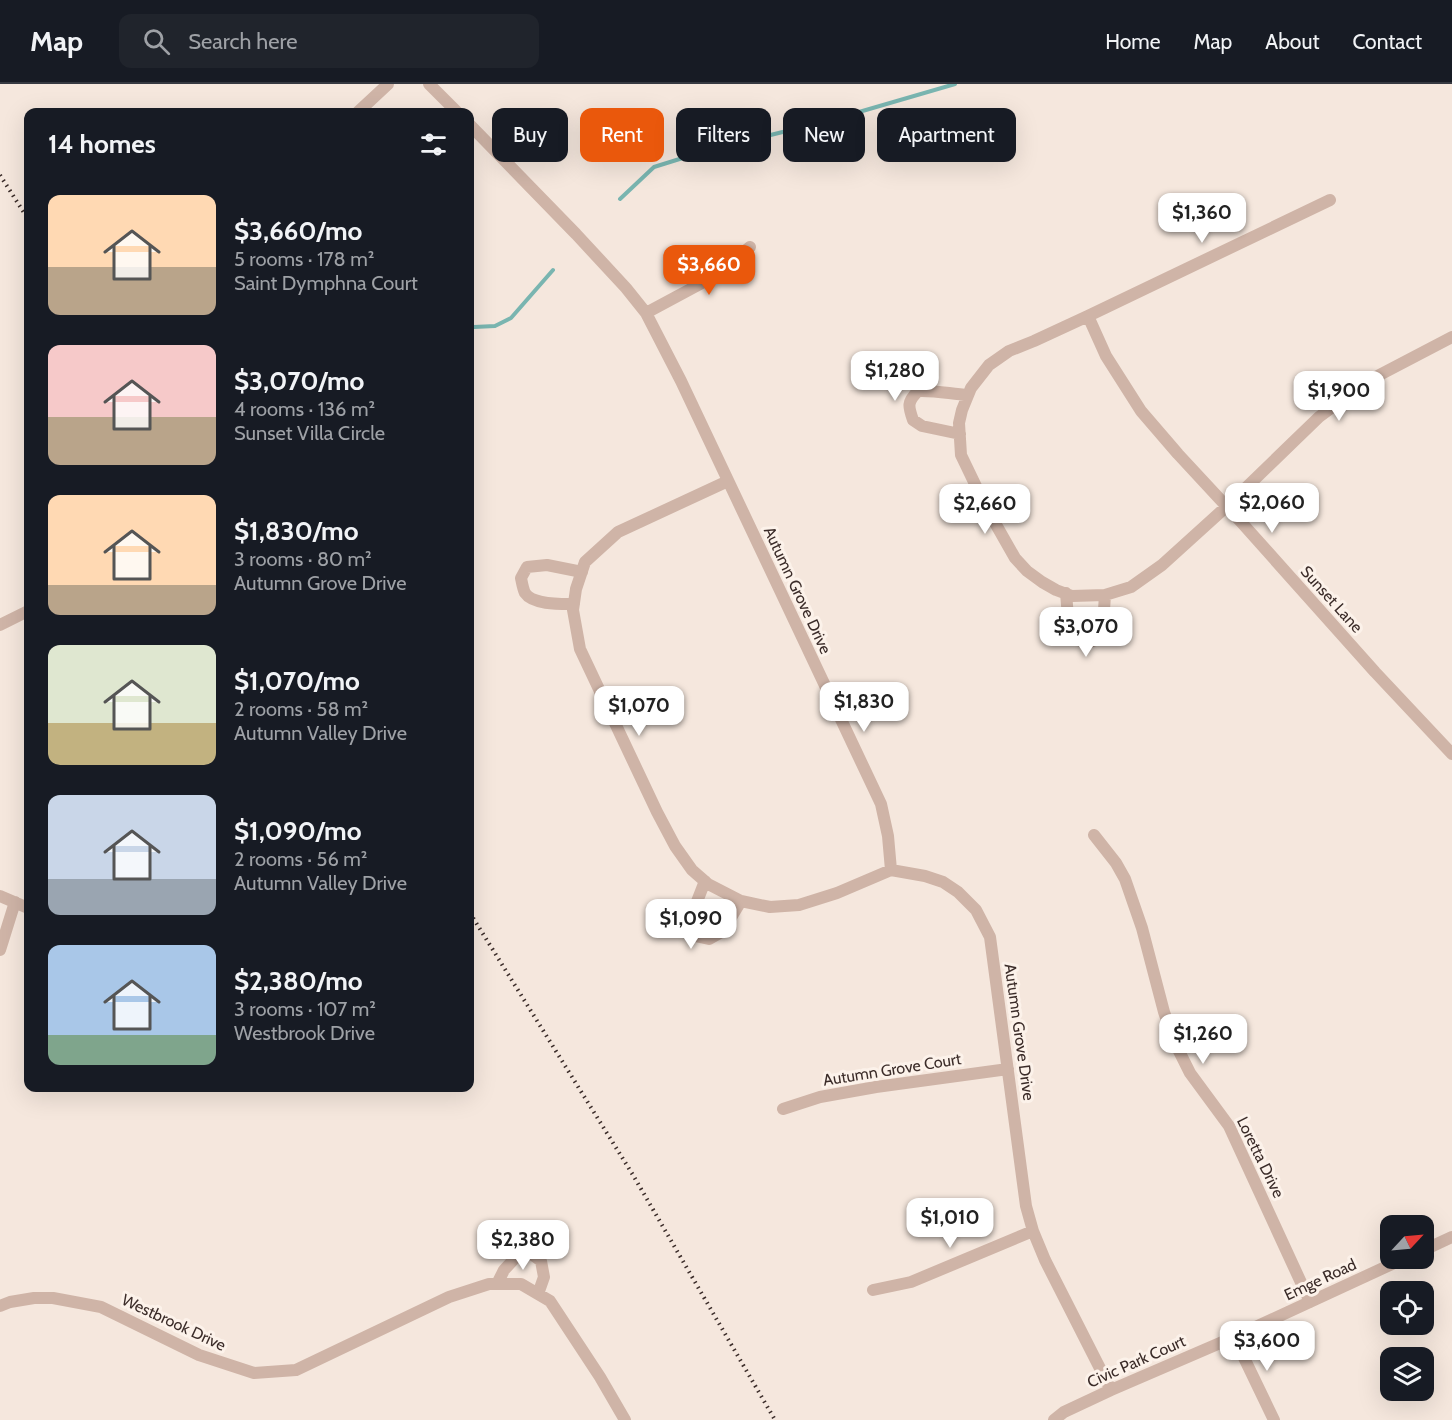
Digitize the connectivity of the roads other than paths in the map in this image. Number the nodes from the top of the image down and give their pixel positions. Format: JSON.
{"nodes":[{"id":1,"x":388,"y":84,"type":"edge"},
{"id":2,"x":429,"y":84,"type":"edge"},
{"id":3,"x":362,"y":108,"type":"edge"},
{"id":4,"x":453,"y":108,"type":"edge"},
{"id":5,"x":474,"y":129,"type":"edge"},
{"id":6,"x":1330,"y":200,"type":"dead end"},
{"id":7,"x":750,"y":247,"type":"dead end"},
{"id":8,"x":646,"y":313,"type":"junction"},
{"id":9,"x":1088,"y":316,"type":"junction"},
{"id":10,"x":1452,"y":337,"type":"edge"},
{"id":11,"x":968,"y":394,"type":"junction"},
{"id":12,"x":960,"y":434,"type":"junction"},
{"id":13,"x":728,"y":481,"type":"junction"},
{"id":14,"x":1226,"y":507,"type":"junction"},
{"id":15,"x":582,"y":572,"type":"junction"},
{"id":16,"x":1066,"y":593,"type":"junction"},
{"id":17,"x":1105,"y":596,"type":"junction"},
{"id":18,"x":574,"y":604,"type":"junction"},
{"id":19,"x":24,"y":613,"type":"edge"},
{"id":20,"x":0,"y":625,"type":"edge"},
{"id":21,"x":1452,"y":754,"type":"edge"},
{"id":22,"x":1094,"y":835,"type":"dead end"},
{"id":23,"x":891,"y":870,"type":"junction"},
{"id":24,"x":705,"y":881,"type":"junction"},
{"id":25,"x":0,"y":896,"type":"edge"},
{"id":26,"x":741,"y":901,"type":"junction"},
{"id":27,"x":15,"y":902,"type":"junction"},
{"id":28,"x":24,"y":906,"type":"edge"},
{"id":29,"x":0,"y":950,"type":"edge"},
{"id":30,"x":1008,"y":1069,"type":"junction"},
{"id":31,"x":783,"y":1109,"type":"dead end"},
{"id":32,"x":1033,"y":1231,"type":"junction"},
{"id":33,"x":1452,"y":1237,"type":"edge"},
{"id":34,"x":1434,"y":1245,"type":"edge"},
{"id":35,"x":1381,"y":1269,"type":"edge"},
{"id":36,"x":497,"y":1284,"type":"junction"},
{"id":37,"x":873,"y":1290,"type":"dead end"},
{"id":38,"x":538,"y":1294,"type":"junction"},
{"id":39,"x":1310,"y":1302,"type":"junction"},
{"id":40,"x":0,"y":1306,"type":"edge"},
{"id":41,"x":1234,"y":1337,"type":"junction"},
{"id":42,"x":1111,"y":1390,"type":"junction"},
{"id":43,"x":625,"y":1420,"type":"edge"},
{"id":44,"x":1054,"y":1420,"type":"edge"},
{"id":45,"x":1274,"y":1420,"type":"edge"}],
"edges":[{"from":1,"to":3,"type":"street"},
{"from":2,"to":4,"type":"street"},
{"from":5,"to":8,"type":"street","name":"Autumn Grove Drive"},
{"from":6,"to":9,"type":"street"},
{"from":7,"to":8,"type":"street"},
{"from":8,"to":13,"type":"street","name":"Autumn Grove Drive"},
{"from":9,"to":11,"type":"street"},
{"from":9,"to":14,"type":"street","name":"Sunset Lane"},
{"from":10,"to":14,"type":"street"},
{"from":11,"to":12,"type":"street"},
{"from":11,"to":12,"type":"street"},
{"from":12,"to":16,"type":"street"},
{"from":13,"to":15,"type":"street"},
{"from":13,"to":23,"type":"street","name":"Autumn Grove Drive"},
{"from":14,"to":17,"type":"street"},
{"from":14,"to":21,"type":"street","name":"Sunset Lane"},
{"from":15,"to":18,"type":"street"},
{"from":15,"to":18,"type":"street"},
{"from":16,"to":17,"type":"street"},
{"from":16,"to":17,"type":"street"},
{"from":18,"to":24,"type":"street"},
{"from":19,"to":20,"type":"street"},
{"from":22,"to":39,"type":"street","name":"Loretta Drive"},
{"from":23,"to":26,"type":"street"},
{"from":23,"to":30,"type":"street","name":"Autumn Grove Drive"},
{"from":24,"to":26,"type":"street"},
{"from":24,"to":26,"type":"street"},
{"from":25,"to":27,"type":"street"},
{"from":27,"to":28,"type":"street"},
{"from":27,"to":29,"type":"street"},
{"from":30,"to":31,"type":"street","name":"Autumn Grove Court"},
{"from":30,"to":32,"type":"street","name":"Autumn Grove Drive"},
{"from":32,"to":37,"type":"street"},
{"from":32,"to":42,"type":"street","name":"Autumn Grove Drive"},
{"from":33,"to":34,"type":"street"},
{"from":35,"to":39,"type":"street","name":"Emge Road"},
{"from":36,"to":38,"type":"street","name":"Westbrook Drive"},
{"from":36,"to":38,"type":"street"},
{"from":36,"to":40,"type":"street","name":"Westbrook Drive"},
{"from":38,"to":43,"type":"street","name":"Westbrook Drive"},
{"from":39,"to":41,"type":"street","name":"Emge Road"},
{"from":41,"to":42,"type":"street","name":"Civic Park Court"},
{"from":41,"to":45,"type":"street"},
{"from":42,"to":44,"type":"street","name":"Civic Park Court"}]}
